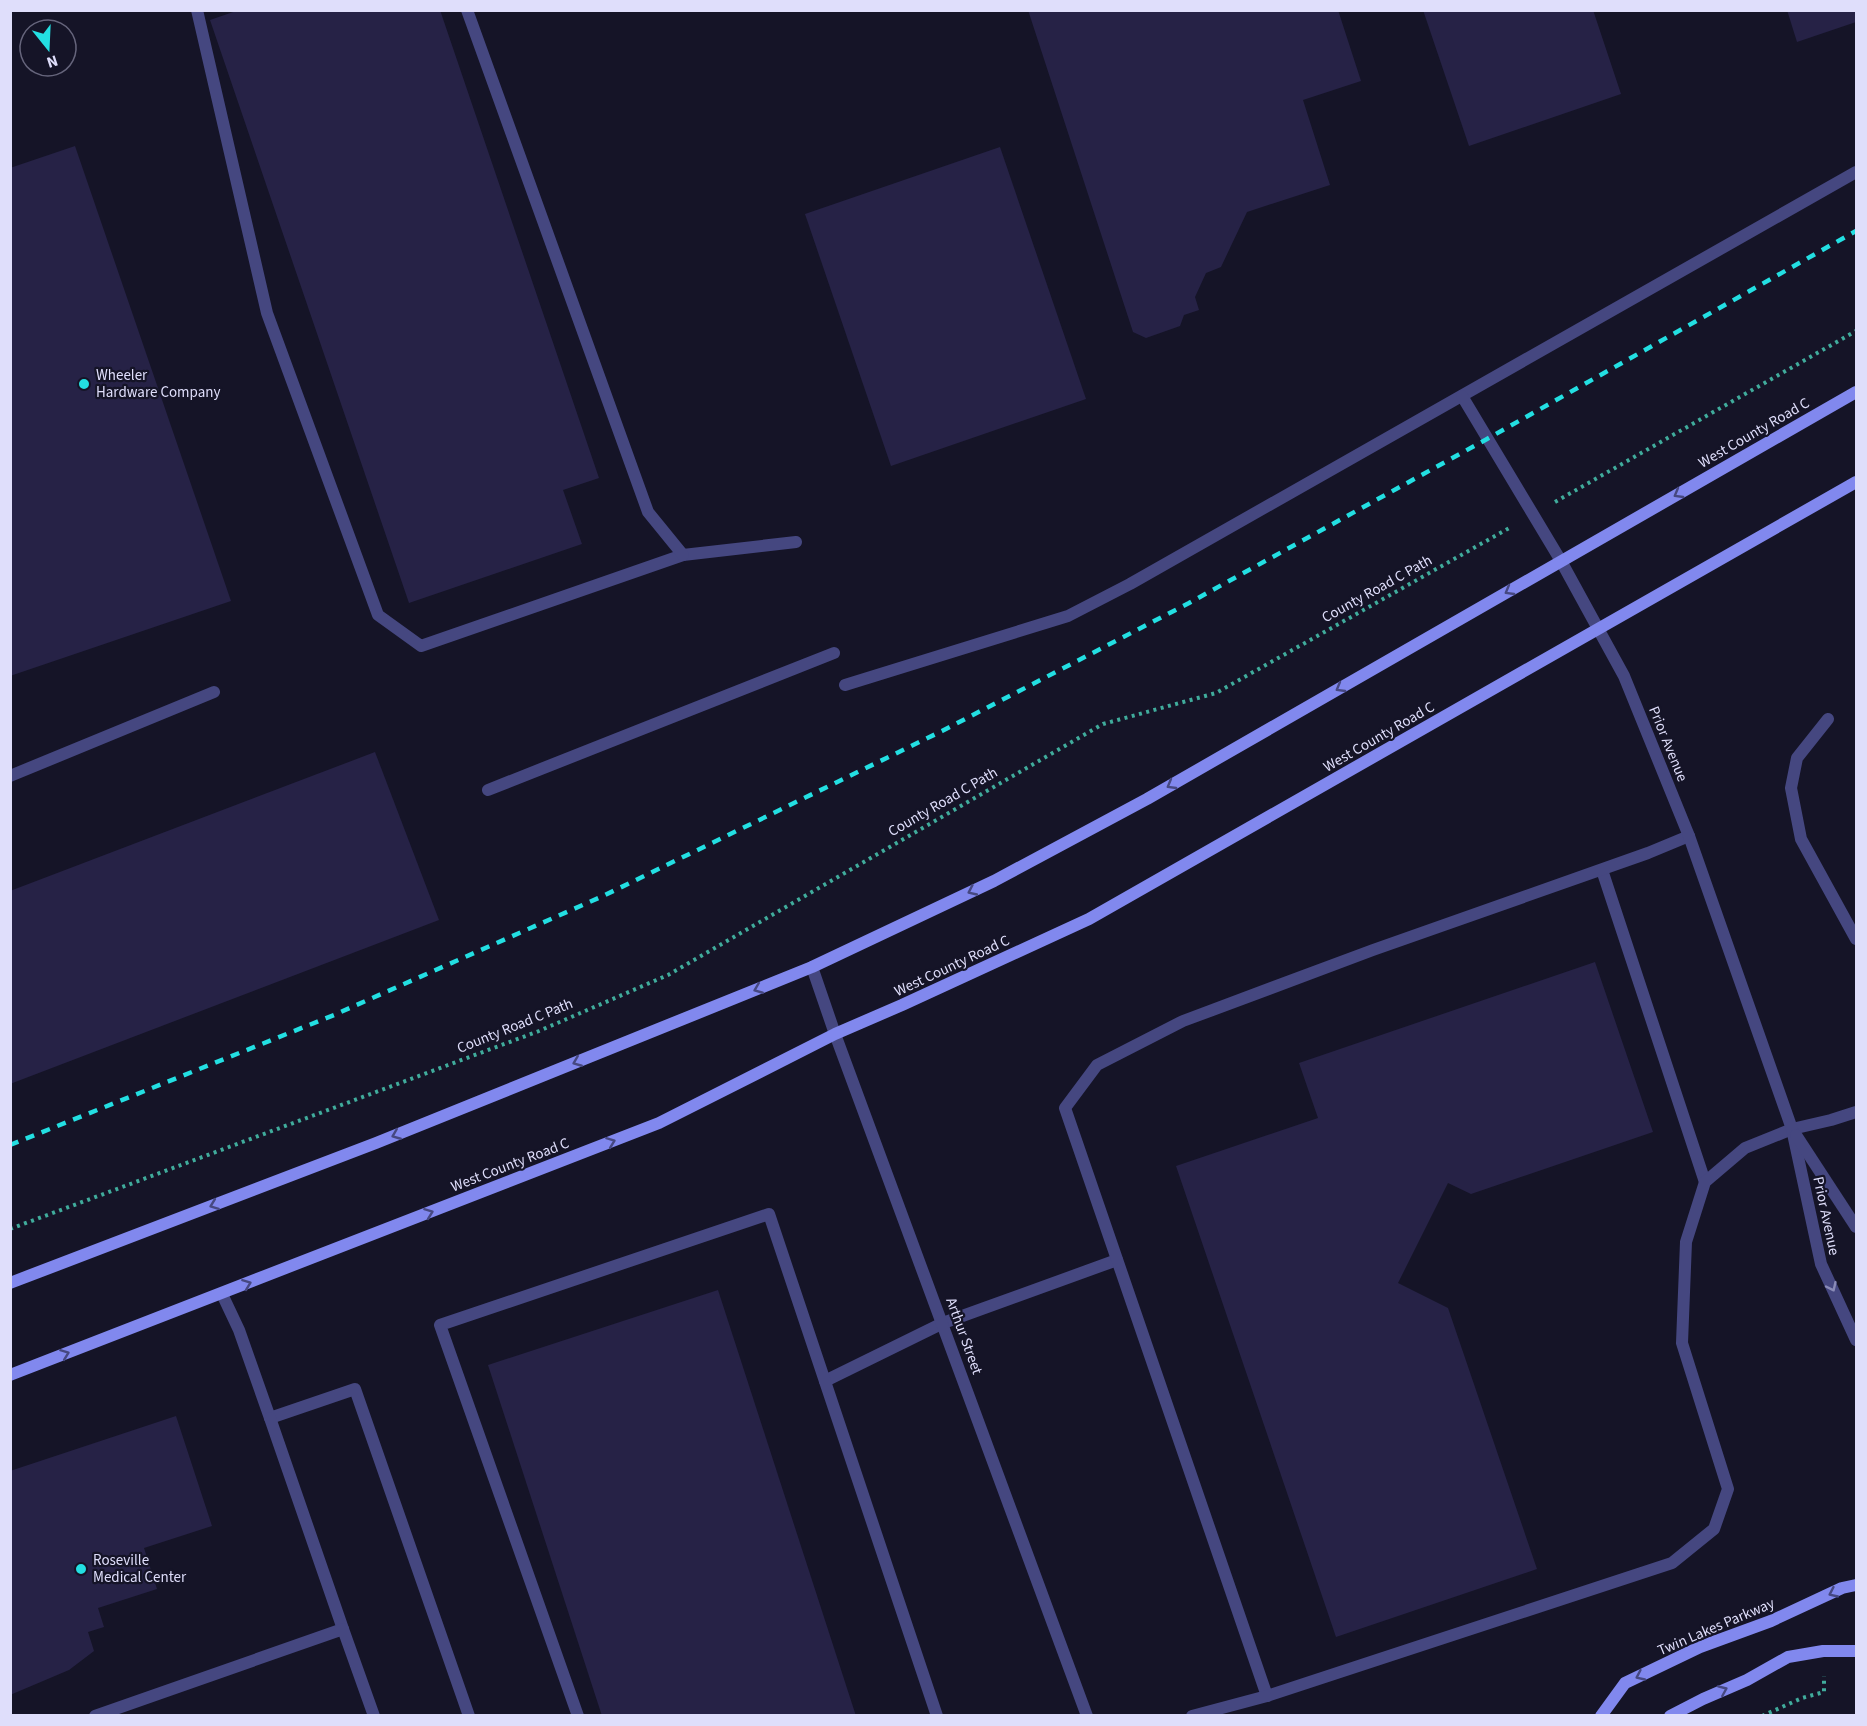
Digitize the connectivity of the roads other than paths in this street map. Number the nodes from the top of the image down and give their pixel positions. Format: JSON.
{"nodes":[{"id":1,"x":197,"y":10,"type":"edge"},
{"id":2,"x":467,"y":10,"type":"edge"},
{"id":3,"x":1857,"y":172,"type":"edge"},
{"id":4,"x":1857,"y":392,"type":"edge"},
{"id":5,"x":1462,"y":396,"type":"junction"},
{"id":6,"x":1857,"y":482,"type":"edge"},
{"id":7,"x":796,"y":542,"type":"dead end"},
{"id":8,"x":683,"y":555,"type":"junction"},
{"id":9,"x":1561,"y":561,"type":"junction"},
{"id":10,"x":1598,"y":629,"type":"junction"},
{"id":11,"x":834,"y":653,"type":"dead end"},
{"id":12,"x":845,"y":685,"type":"dead end"},
{"id":13,"x":214,"y":692,"type":"dead end"},
{"id":14,"x":1828,"y":718,"type":"dead end"},
{"id":15,"x":10,"y":776,"type":"edge"},
{"id":16,"x":488,"y":790,"type":"dead end"},
{"id":17,"x":1689,"y":836,"type":"junction"},
{"id":18,"x":1602,"y":870,"type":"junction"},
{"id":19,"x":1857,"y":939,"type":"edge"},
{"id":20,"x":812,"y":967,"type":"junction"},
{"id":21,"x":835,"y":1034,"type":"junction"},
{"id":22,"x":1857,"y":1113,"type":"edge"},
{"id":23,"x":1792,"y":1129,"type":"junction"},
{"id":24,"x":1704,"y":1182,"type":"junction"},
{"id":25,"x":1857,"y":1227,"type":"edge"},
{"id":26,"x":1117,"y":1260,"type":"junction"},
{"id":27,"x":10,"y":1283,"type":"edge"},
{"id":28,"x":222,"y":1294,"type":"junction"},
{"id":29,"x":943,"y":1323,"type":"junction"},
{"id":30,"x":1857,"y":1340,"type":"edge"},
{"id":31,"x":10,"y":1375,"type":"edge"},
{"id":32,"x":825,"y":1381,"type":"junction"},
{"id":33,"x":270,"y":1418,"type":"junction"},
{"id":34,"x":1857,"y":1585,"type":"edge"},
{"id":35,"x":343,"y":1629,"type":"junction"},
{"id":36,"x":1857,"y":1652,"type":"edge"},
{"id":37,"x":1267,"y":1696,"type":"junction"},
{"id":38,"x":95,"y":1716,"type":"edge"},
{"id":39,"x":374,"y":1716,"type":"edge"},
{"id":40,"x":469,"y":1716,"type":"edge"},
{"id":41,"x":578,"y":1716,"type":"edge"},
{"id":42,"x":938,"y":1716,"type":"edge"},
{"id":43,"x":1087,"y":1716,"type":"edge"},
{"id":44,"x":1192,"y":1716,"type":"edge"},
{"id":45,"x":1601,"y":1716,"type":"edge"},
{"id":46,"x":1670,"y":1716,"type":"edge"}],
"edges":[{"from":1,"to":8,"type":"street"},
{"from":2,"to":8,"type":"street"},
{"from":3,"to":5,"type":"street"},
{"from":4,"to":9,"type":"main road","name":"West County Road C","one_way":true},
{"from":5,"to":9,"type":"street","name":"Prior Avenue"},
{"from":5,"to":12,"type":"street"},
{"from":6,"to":10,"type":"main road","name":"West County Road C"},
{"from":7,"to":8,"type":"street"},
{"from":9,"to":10,"type":"street","name":"Prior Avenue"},
{"from":9,"to":20,"type":"main road","name":"West County Road C","one_way":true},
{"from":10,"to":17,"type":"street","name":"Prior Avenue"},
{"from":10,"to":21,"type":"main road","name":"West County Road C"},
{"from":11,"to":16,"type":"street"},
{"from":13,"to":15,"type":"street"},
{"from":14,"to":19,"type":"street"},
{"from":17,"to":18,"type":"street"},
{"from":17,"to":23,"type":"street","name":"Prior Avenue"},
{"from":18,"to":24,"type":"street"},
{"from":18,"to":26,"type":"street"},
{"from":20,"to":21,"type":"street","name":"Arthur Street"},
{"from":20,"to":27,"type":"main road","name":"West County Road C","one_way":true},
{"from":28,"to":21,"type":"main road","name":"West County Road C","one_way":true},
{"from":21,"to":29,"type":"street","name":"Arthur Street"},
{"from":22,"to":23,"type":"street"},
{"from":23,"to":24,"type":"street"},
{"from":23,"to":25,"type":"street","name":"Prior Avenue"},
{"from":23,"to":30,"type":"street","name":"Prior Avenue","one_way":true},
{"from":24,"to":37,"type":"street"},
{"from":26,"to":29,"type":"street"},
{"from":26,"to":37,"type":"street"},
{"from":31,"to":28,"type":"main road","name":"West County Road C","one_way":true},
{"from":28,"to":33,"type":"street"},
{"from":29,"to":32,"type":"street"},
{"from":29,"to":43,"type":"street","name":"Arthur Street"},
{"from":32,"to":41,"type":"street"},
{"from":32,"to":42,"type":"street"},
{"from":33,"to":35,"type":"street"},
{"from":33,"to":40,"type":"street"},
{"from":34,"to":45,"type":"main road","name":"Twin Lakes Parkway","one_way":true},
{"from":35,"to":38,"type":"street"},
{"from":35,"to":39,"type":"street"},
{"from":46,"to":36,"type":"main road","one_way":true},
{"from":37,"to":44,"type":"street"}]}
